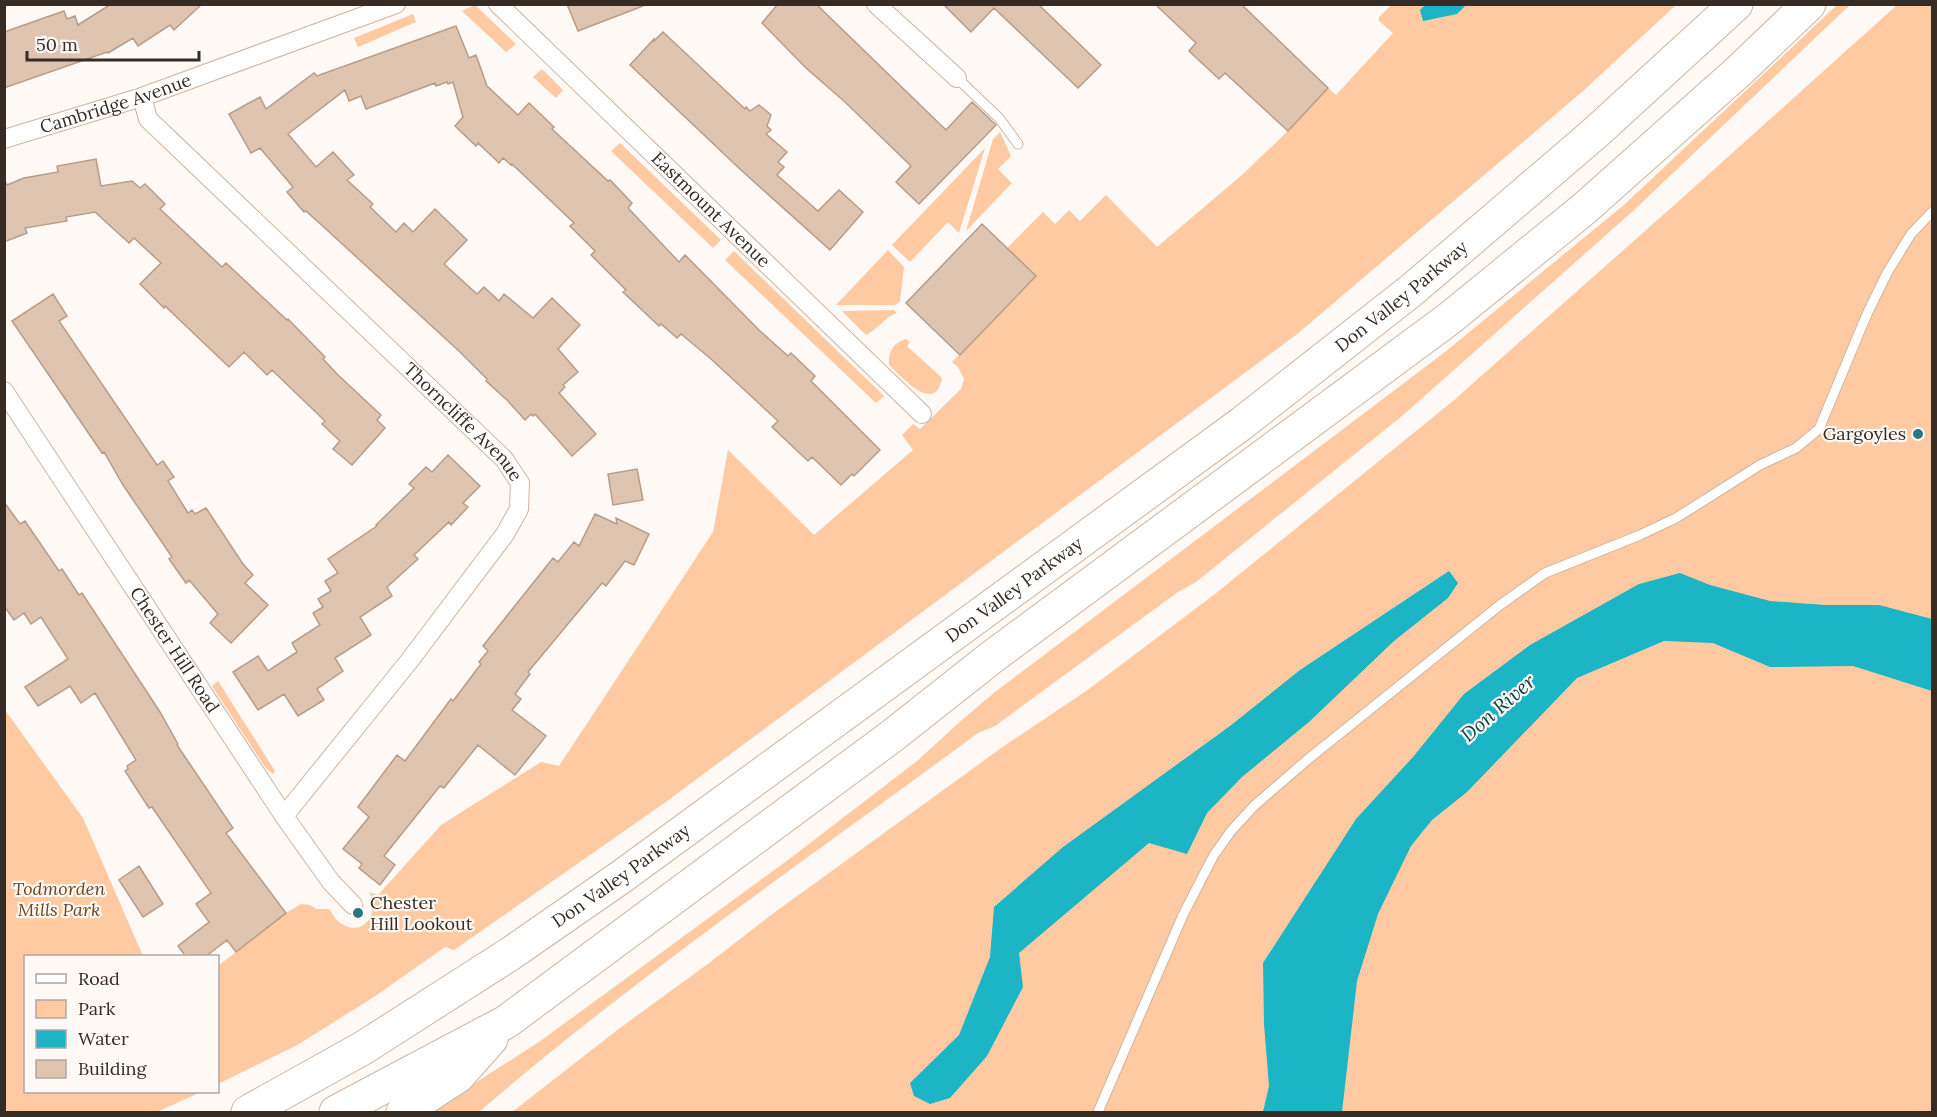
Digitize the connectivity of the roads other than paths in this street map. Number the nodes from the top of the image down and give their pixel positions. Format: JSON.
{"nodes":[{"id":1,"x":396,"y":4,"type":"edge"},
{"id":2,"x":498,"y":4,"type":"edge"},
{"id":3,"x":876,"y":4,"type":"edge"},
{"id":4,"x":1736,"y":4,"type":"edge"},
{"id":5,"x":1809,"y":4,"type":"edge"},
{"id":6,"x":957,"y":78,"type":"joint"},
{"id":7,"x":142,"y":97,"type":"junction"},
{"id":8,"x":4,"y":139,"type":"edge"},
{"id":9,"x":1018,"y":144,"type":"dead end"},
{"id":10,"x":1932,"y":212,"type":"edge"},
{"id":11,"x":4,"y":391,"type":"edge"},
{"id":12,"x":922,"y":414,"type":"dead end"},
{"id":13,"x":284,"y":816,"type":"junction"},
{"id":14,"x":353,"y":905,"type":"dead end"},
{"id":15,"x":506,"y":1022,"type":"junction"},
{"id":16,"x":248,"y":1113,"type":"edge"},
{"id":17,"x":336,"y":1113,"type":"edge"},
{"id":18,"x":403,"y":1113,"type":"edge"},
{"id":19,"x":1098,"y":1113,"type":"edge"}],
"edges":[{"from":1,"to":7,"type":"street","name":"Cambridge Avenue"},
{"from":2,"to":12,"type":"street","name":"Eastmount Avenue"},
{"from":3,"to":6,"type":"street"},
{"from":4,"to":16,"type":"highway","name":"Don Valley Parkway"},
{"from":5,"to":15,"type":"highway"},
{"from":6,"to":9,"type":"lane"},
{"from":7,"to":8,"type":"street","name":"Cambridge Avenue"},
{"from":7,"to":13,"type":"street","name":"Thorncliffe Avenue"},
{"from":10,"to":19,"type":"lane"},
{"from":11,"to":13,"type":"street","name":"Chester Hill Road"},
{"from":13,"to":14,"type":"street","name":"Chester Hill Road"},
{"from":15,"to":17,"type":"highway"},
{"from":15,"to":18,"type":"highway"}]}
